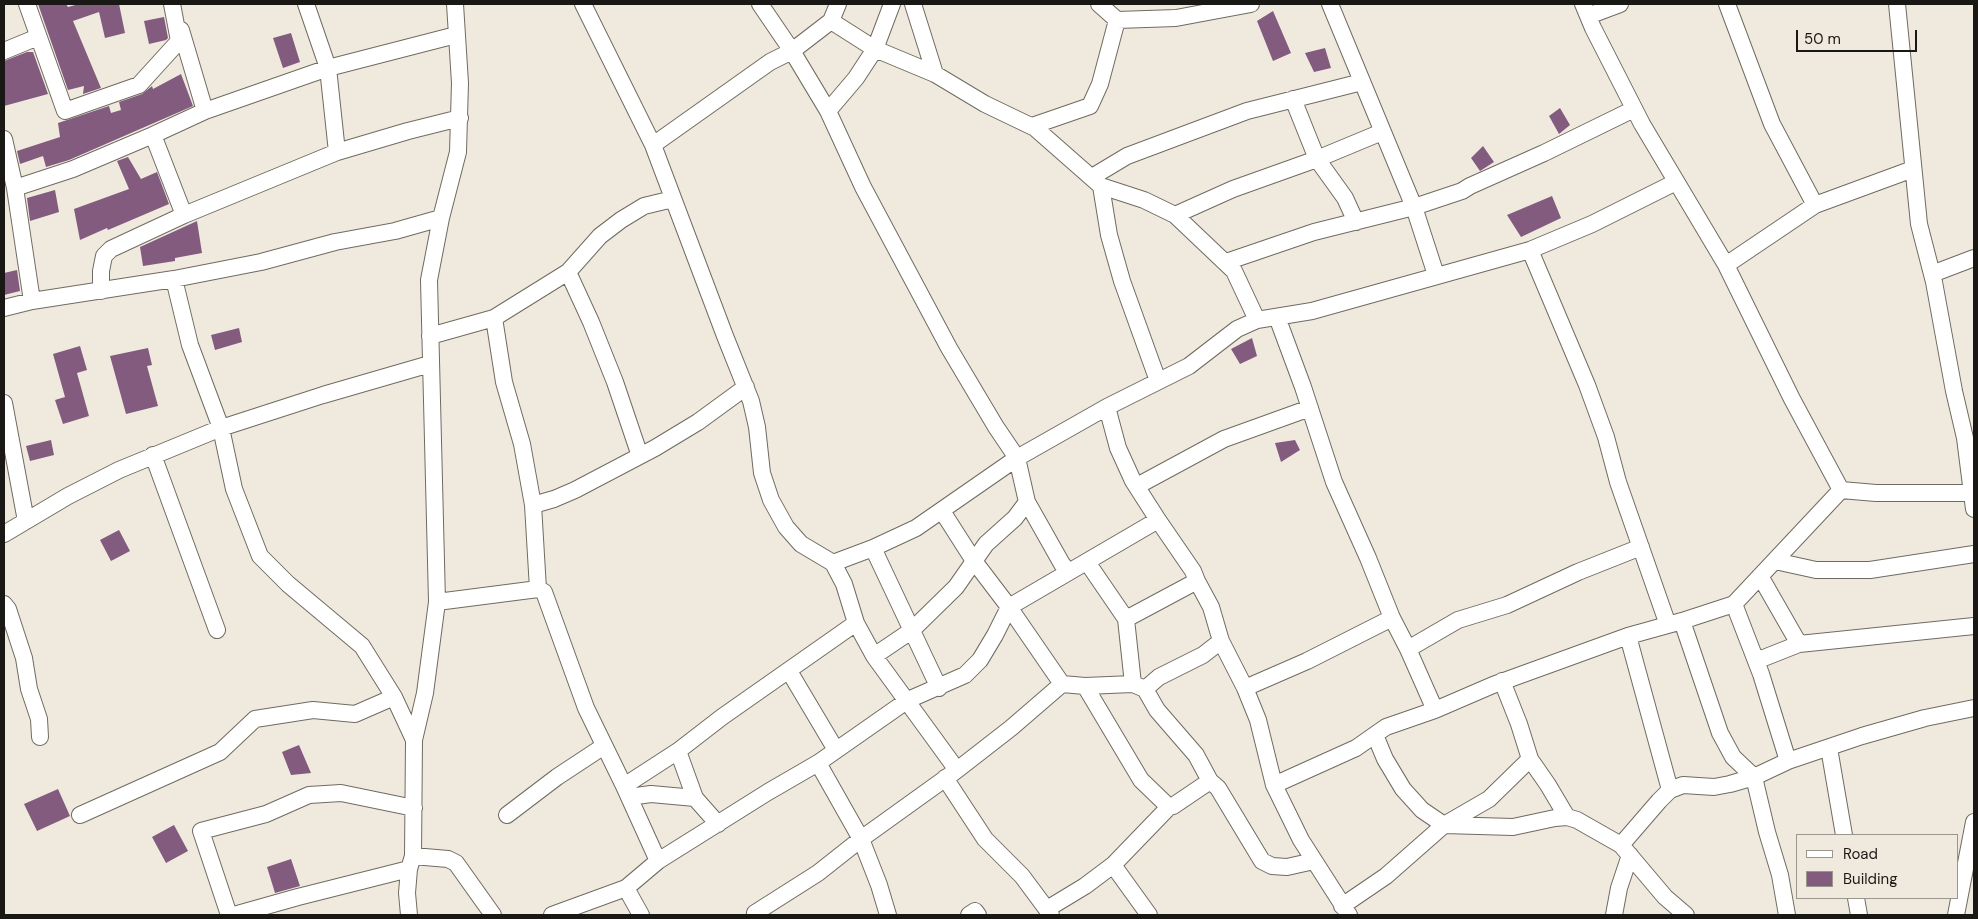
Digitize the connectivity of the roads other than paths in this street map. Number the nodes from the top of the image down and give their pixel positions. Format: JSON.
{"nodes":[{"id":1,"x":27,"y":4,"type":"edge"},
{"id":2,"x":173,"y":4,"type":"edge"},
{"id":3,"x":306,"y":4,"type":"edge"},
{"id":4,"x":455,"y":4,"type":"edge"},
{"id":5,"x":583,"y":4,"type":"edge"},
{"id":6,"x":760,"y":4,"type":"edge"},
{"id":7,"x":838,"y":4,"type":"edge"},
{"id":8,"x":892,"y":4,"type":"edge"},
{"id":9,"x":913,"y":4,"type":"edge"},
{"id":10,"x":1098,"y":4,"type":"edge"},
{"id":11,"x":1250,"y":4,"type":"edge"},
{"id":12,"x":1330,"y":4,"type":"edge"},
{"id":13,"x":1620,"y":4,"type":"edge"},
{"id":14,"x":1727,"y":4,"type":"edge"},
{"id":15,"x":1897,"y":4,"type":"edge"},
{"id":16,"x":1586,"y":10,"type":"edge"},
{"id":17,"x":1117,"y":20,"type":"junction"},
{"id":18,"x":831,"y":21,"type":"junction"},
{"id":19,"x":456,"y":35,"type":"junction"},
{"id":20,"x":38,"y":37,"type":"junction"},
{"id":21,"x":875,"y":48,"type":"junction"},
{"id":22,"x":4,"y":51,"type":"edge"},
{"id":23,"x":792,"y":52,"type":"junction"},
{"id":24,"x":328,"y":68,"type":"junction"},
{"id":25,"x":935,"y":74,"type":"junction"},
{"id":26,"x":1362,"y":82,"type":"junction"},
{"id":27,"x":1293,"y":99,"type":"junction"},
{"id":28,"x":1634,"y":109,"type":"junction"},
{"id":29,"x":205,"y":111,"type":"junction"},
{"id":30,"x":828,"y":111,"type":"junction"},
{"id":31,"x":460,"y":118,"type":"junction"},
{"id":32,"x":1032,"y":126,"type":"junction"},
{"id":33,"x":1382,"y":132,"type":"junction"},
{"id":34,"x":153,"y":135,"type":"junction"},
{"id":35,"x":4,"y":139,"type":"edge"},
{"id":36,"x":653,"y":145,"type":"junction"},
{"id":37,"x":337,"y":152,"type":"junction"},
{"id":38,"x":1317,"y":159,"type":"junction"},
{"id":39,"x":1913,"y":169,"type":"junction"},
{"id":40,"x":1096,"y":182,"type":"junction"},
{"id":41,"x":1676,"y":182,"type":"junction"},
{"id":42,"x":11,"y":195,"type":"edge"},
{"id":43,"x":673,"y":198,"type":"junction"},
{"id":44,"x":1815,"y":205,"type":"junction"},
{"id":45,"x":1414,"y":206,"type":"junction"},
{"id":46,"x":1394,"y":212,"type":"junction"},
{"id":47,"x":184,"y":215,"type":"junction"},
{"id":48,"x":1175,"y":215,"type":"junction"},
{"id":49,"x":441,"y":218,"type":"junction"},
{"id":50,"x":1356,"y":222,"type":"junction"},
{"id":51,"x":1420,"y":228,"type":"junction"},
{"id":52,"x":1530,"y":250,"type":"junction"},
{"id":53,"x":1974,"y":258,"type":"edge"},
{"id":54,"x":1226,"y":262,"type":"junction"},
{"id":55,"x":1726,"y":266,"type":"junction"},
{"id":56,"x":568,"y":272,"type":"junction"},
{"id":57,"x":1932,"y":274,"type":"junction"},
{"id":58,"x":1436,"y":275,"type":"junction"},
{"id":59,"x":174,"y":279,"type":"junction"},
{"id":60,"x":101,"y":291,"type":"junction"},
{"id":61,"x":32,"y":301,"type":"junction"},
{"id":62,"x":4,"y":308,"type":"edge"},
{"id":63,"x":1277,"y":317,"type":"junction"},
{"id":64,"x":494,"y":318,"type":"junction"},
{"id":65,"x":1256,"y":320,"type":"junction"},
{"id":66,"x":430,"y":336,"type":"junction"},
{"id":67,"x":430,"y":364,"type":"junction"},
{"id":68,"x":1158,"y":381,"type":"junction"},
{"id":69,"x":746,"y":387,"type":"junction"},
{"id":70,"x":4,"y":403,"type":"edge"},
{"id":71,"x":1107,"y":407,"type":"junction"},
{"id":72,"x":1310,"y":408,"type":"junction"},
{"id":73,"x":221,"y":428,"type":"junction"},
{"id":74,"x":1969,"y":431,"type":"edge"},
{"id":75,"x":7,"y":436,"type":"edge"},
{"id":76,"x":153,"y":455,"type":"junction"},
{"id":77,"x":640,"y":456,"type":"junction"},
{"id":78,"x":1017,"y":458,"type":"junction"},
{"id":79,"x":1137,"y":486,"type":"junction"},
{"id":80,"x":1841,"y":490,"type":"junction"},
{"id":81,"x":1973,"y":501,"type":"edge"},
{"id":82,"x":1027,"y":502,"type":"junction"},
{"id":83,"x":533,"y":505,"type":"junction"},
{"id":84,"x":942,"y":511,"type":"junction"},
{"id":85,"x":1158,"y":520,"type":"junction"},
{"id":86,"x":26,"y":521,"type":"junction"},
{"id":87,"x":4,"y":534,"type":"edge"},
{"id":88,"x":1641,"y":547,"type":"junction"},
{"id":89,"x":873,"y":548,"type":"junction"},
{"id":90,"x":1974,"y":554,"type":"edge"},
{"id":91,"x":974,"y":561,"type":"junction"},
{"id":92,"x":1774,"y":561,"type":"junction"},
{"id":93,"x":1088,"y":562,"type":"junction"},
{"id":94,"x":833,"y":563,"type":"junction"},
{"id":95,"x":1070,"y":572,"type":"junction"},
{"id":96,"x":1760,"y":576,"type":"junction"},
{"id":97,"x":1197,"y":581,"type":"junction"},
{"id":98,"x":538,"y":589,"type":"junction"},
{"id":99,"x":437,"y":602,"type":"junction"},
{"id":100,"x":4,"y":604,"type":"edge"},
{"id":101,"x":1734,"y":604,"type":"junction"},
{"id":102,"x":1009,"y":607,"type":"junction"},
{"id":103,"x":1392,"y":618,"type":"junction"},
{"id":104,"x":1126,"y":619,"type":"junction"},
{"id":105,"x":856,"y":623,"type":"junction"},
{"id":106,"x":1675,"y":623,"type":"junction"},
{"id":107,"x":1974,"y":626,"type":"edge"},
{"id":108,"x":217,"y":630,"type":"dead end"},
{"id":109,"x":911,"y":630,"type":"junction"},
{"id":110,"x":1628,"y":636,"type":"junction"},
{"id":111,"x":1221,"y":641,"type":"junction"},
{"id":112,"x":1799,"y":644,"type":"junction"},
{"id":113,"x":1408,"y":649,"type":"junction"},
{"id":114,"x":874,"y":656,"type":"junction"},
{"id":115,"x":1756,"y":661,"type":"junction"},
{"id":116,"x":789,"y":671,"type":"junction"},
{"id":117,"x":1502,"y":682,"type":"junction"},
{"id":118,"x":1062,"y":684,"type":"junction"},
{"id":119,"x":1085,"y":686,"type":"junction"},
{"id":120,"x":1139,"y":686,"type":"junction"},
{"id":121,"x":939,"y":688,"type":"junction"},
{"id":122,"x":1245,"y":688,"type":"junction"},
{"id":123,"x":394,"y":696,"type":"junction"},
{"id":124,"x":908,"y":700,"type":"junction"},
{"id":125,"x":1974,"y":708,"type":"edge"},
{"id":126,"x":1435,"y":710,"type":"junction"},
{"id":127,"x":1374,"y":736,"type":"junction"},
{"id":128,"x":40,"y":737,"type":"dead end"},
{"id":129,"x":414,"y":740,"type":"junction"},
{"id":130,"x":604,"y":746,"type":"junction"},
{"id":131,"x":1829,"y":748,"type":"junction"},
{"id":132,"x":836,"y":750,"type":"junction"},
{"id":133,"x":678,"y":751,"type":"junction"},
{"id":134,"x":1530,"y":759,"type":"junction"},
{"id":135,"x":1788,"y":761,"type":"junction"},
{"id":136,"x":818,"y":763,"type":"junction"},
{"id":137,"x":951,"y":774,"type":"junction"},
{"id":138,"x":1754,"y":777,"type":"junction"},
{"id":139,"x":1210,"y":781,"type":"junction"},
{"id":140,"x":1274,"y":785,"type":"junction"},
{"id":141,"x":1670,"y":790,"type":"junction"},
{"id":142,"x":627,"y":791,"type":"junction"},
{"id":143,"x":694,"y":798,"type":"junction"},
{"id":144,"x":1169,"y":807,"type":"junction"},
{"id":145,"x":414,"y":808,"type":"junction"},
{"id":146,"x":80,"y":815,"type":"dead end"},
{"id":147,"x":507,"y":816,"type":"dead end"},
{"id":148,"x":1566,"y":817,"type":"junction"},
{"id":149,"x":1974,"y":822,"type":"edge"},
{"id":150,"x":718,"y":824,"type":"junction"},
{"id":151,"x":1444,"y":825,"type":"junction"},
{"id":152,"x":1844,"y":834,"type":"edge"},
{"id":153,"x":861,"y":839,"type":"junction"},
{"id":154,"x":1626,"y":850,"type":"junction"},
{"id":155,"x":658,"y":860,"type":"junction"},
{"id":156,"x":1314,"y":861,"type":"junction"},
{"id":157,"x":411,"y":862,"type":"junction"},
{"id":158,"x":1113,"y":865,"type":"junction"},
{"id":159,"x":626,"y":888,"type":"junction"},
{"id":160,"x":1665,"y":897,"type":"junction"},
{"id":161,"x":1856,"y":899,"type":"edge"},
{"id":162,"x":1346,"y":911,"type":"edge"},
{"id":163,"x":1049,"y":912,"type":"edge"},
{"id":164,"x":754,"y":914,"type":"edge"},
{"id":165,"x":230,"y":915,"type":"edge"},
{"id":166,"x":234,"y":915,"type":"edge"},
{"id":167,"x":409,"y":915,"type":"edge"},
{"id":168,"x":493,"y":915,"type":"edge"},
{"id":169,"x":552,"y":915,"type":"edge"},
{"id":170,"x":642,"y":915,"type":"edge"},
{"id":171,"x":888,"y":915,"type":"edge"},
{"id":172,"x":969,"y":915,"type":"edge"},
{"id":173,"x":978,"y":915,"type":"edge"},
{"id":174,"x":1149,"y":915,"type":"edge"},
{"id":175,"x":1614,"y":915,"type":"edge"},
{"id":176,"x":1671,"y":915,"type":"edge"},
{"id":177,"x":1686,"y":915,"type":"edge"},
{"id":178,"x":1787,"y":915,"type":"edge"},
{"id":179,"x":1859,"y":915,"type":"edge"},
{"id":180,"x":1956,"y":915,"type":"edge"}],
"edges":[{"from":1,"to":20,"type":"street"},
{"from":2,"to":20,"type":"street"},
{"from":2,"to":29,"type":"street"},
{"from":3,"to":24,"type":"street"},
{"from":4,"to":19,"type":"street"},
{"from":5,"to":36,"type":"street"},
{"from":6,"to":23,"type":"street"},
{"from":7,"to":18,"type":"street"},
{"from":8,"to":21,"type":"street"},
{"from":9,"to":25,"type":"street"},
{"from":10,"to":17,"type":"street"},
{"from":11,"to":17,"type":"street"},
{"from":12,"to":26,"type":"street"},
{"from":13,"to":16,"type":"street"},
{"from":14,"to":44,"type":"street"},
{"from":15,"to":39,"type":"street"},
{"from":16,"to":28,"type":"street"},
{"from":17,"to":32,"type":"street"},
{"from":18,"to":21,"type":"street"},
{"from":18,"to":23,"type":"street"},
{"from":19,"to":24,"type":"street"},
{"from":19,"to":31,"type":"street"},
{"from":20,"to":22,"type":"street"},
{"from":21,"to":25,"type":"street"},
{"from":21,"to":30,"type":"street"},
{"from":23,"to":30,"type":"street"},
{"from":23,"to":36,"type":"street"},
{"from":24,"to":29,"type":"street"},
{"from":24,"to":37,"type":"street"},
{"from":25,"to":32,"type":"street"},
{"from":26,"to":27,"type":"street"},
{"from":26,"to":33,"type":"street"},
{"from":27,"to":38,"type":"street"},
{"from":27,"to":40,"type":"street"},
{"from":28,"to":41,"type":"street"},
{"from":28,"to":45,"type":"street"},
{"from":29,"to":34,"type":"street"},
{"from":30,"to":78,"type":"street"},
{"from":31,"to":37,"type":"street"},
{"from":31,"to":49,"type":"street"},
{"from":32,"to":40,"type":"street"},
{"from":33,"to":38,"type":"street"},
{"from":33,"to":45,"type":"street"},
{"from":34,"to":42,"type":"street"},
{"from":34,"to":47,"type":"street"},
{"from":35,"to":42,"type":"street"},
{"from":36,"to":43,"type":"street"},
{"from":37,"to":47,"type":"street"},
{"from":38,"to":48,"type":"street"},
{"from":38,"to":50,"type":"street"},
{"from":39,"to":44,"type":"street"},
{"from":39,"to":57,"type":"street"},
{"from":40,"to":48,"type":"street"},
{"from":40,"to":68,"type":"street"},
{"from":41,"to":52,"type":"street"},
{"from":41,"to":55,"type":"street"},
{"from":42,"to":61,"type":"street"},
{"from":43,"to":56,"type":"street"},
{"from":43,"to":69,"type":"street"},
{"from":44,"to":55,"type":"street"},
{"from":45,"to":46,"type":"street"},
{"from":45,"to":51,"type":"street"},
{"from":46,"to":50,"type":"street"},
{"from":46,"to":51,"type":"street"},
{"from":47,"to":60,"type":"street"},
{"from":48,"to":54,"type":"street"},
{"from":49,"to":59,"type":"street"},
{"from":49,"to":66,"type":"street"},
{"from":50,"to":54,"type":"street"},
{"from":51,"to":58,"type":"street"},
{"from":52,"to":58,"type":"street"},
{"from":52,"to":88,"type":"street"},
{"from":53,"to":57,"type":"street"},
{"from":54,"to":65,"type":"street"},
{"from":55,"to":80,"type":"street"},
{"from":56,"to":64,"type":"street"},
{"from":56,"to":77,"type":"street"},
{"from":57,"to":74,"type":"street"},
{"from":58,"to":63,"type":"street"},
{"from":59,"to":60,"type":"street"},
{"from":59,"to":73,"type":"street"},
{"from":60,"to":61,"type":"street"},
{"from":61,"to":62,"type":"street"},
{"from":63,"to":65,"type":"street"},
{"from":63,"to":72,"type":"street"},
{"from":64,"to":66,"type":"street"},
{"from":64,"to":83,"type":"street"},
{"from":65,"to":68,"type":"street"},
{"from":66,"to":67,"type":"street"},
{"from":67,"to":73,"type":"street"},
{"from":67,"to":99,"type":"street"},
{"from":68,"to":71,"type":"street"},
{"from":69,"to":77,"type":"street"},
{"from":69,"to":94,"type":"street"},
{"from":70,"to":75,"type":"street"},
{"from":71,"to":78,"type":"street"},
{"from":71,"to":79,"type":"street"},
{"from":72,"to":79,"type":"street"},
{"from":72,"to":103,"type":"street"},
{"from":73,"to":76,"type":"street"},
{"from":73,"to":123,"type":"street"},
{"from":74,"to":81,"type":"street"},
{"from":75,"to":86,"type":"street"},
{"from":76,"to":86,"type":"street"},
{"from":76,"to":108,"type":"street"},
{"from":77,"to":83,"type":"street"},
{"from":78,"to":82,"type":"street"},
{"from":78,"to":84,"type":"street"},
{"from":79,"to":85,"type":"street"},
{"from":80,"to":81,"type":"street"},
{"from":80,"to":92,"type":"street"},
{"from":82,"to":91,"type":"street"},
{"from":82,"to":95,"type":"street"},
{"from":83,"to":98,"type":"street"},
{"from":84,"to":89,"type":"street"},
{"from":84,"to":91,"type":"street"},
{"from":85,"to":93,"type":"street"},
{"from":85,"to":97,"type":"street"},
{"from":86,"to":87,"type":"street"},
{"from":88,"to":106,"type":"street"},
{"from":88,"to":113,"type":"street"},
{"from":89,"to":94,"type":"street"},
{"from":89,"to":109,"type":"street"},
{"from":90,"to":92,"type":"street"},
{"from":91,"to":102,"type":"street"},
{"from":91,"to":109,"type":"street"},
{"from":92,"to":96,"type":"street"},
{"from":93,"to":95,"type":"street"},
{"from":93,"to":104,"type":"street"},
{"from":94,"to":105,"type":"street"},
{"from":95,"to":102,"type":"street"},
{"from":96,"to":101,"type":"street"},
{"from":96,"to":112,"type":"street"},
{"from":97,"to":104,"type":"street"},
{"from":97,"to":111,"type":"street"},
{"from":98,"to":99,"type":"street"},
{"from":98,"to":130,"type":"street"},
{"from":99,"to":129,"type":"street"},
{"from":100,"to":128,"type":"street"},
{"from":101,"to":106,"type":"street"},
{"from":101,"to":115,"type":"street"},
{"from":102,"to":118,"type":"street"},
{"from":102,"to":121,"type":"street"},
{"from":103,"to":113,"type":"street"},
{"from":103,"to":122,"type":"street"},
{"from":104,"to":120,"type":"street"},
{"from":105,"to":114,"type":"street"},
{"from":105,"to":116,"type":"street"},
{"from":106,"to":110,"type":"street"},
{"from":106,"to":138,"type":"street"},
{"from":107,"to":112,"type":"street"},
{"from":109,"to":114,"type":"street"},
{"from":109,"to":121,"type":"street"},
{"from":110,"to":117,"type":"street"},
{"from":110,"to":141,"type":"street"},
{"from":111,"to":120,"type":"street"},
{"from":111,"to":122,"type":"street"},
{"from":112,"to":115,"type":"street"},
{"from":113,"to":126,"type":"street"},
{"from":114,"to":124,"type":"street"},
{"from":115,"to":135,"type":"street"},
{"from":116,"to":132,"type":"street"},
{"from":116,"to":133,"type":"street"},
{"from":117,"to":126,"type":"street"},
{"from":117,"to":134,"type":"street"},
{"from":118,"to":119,"type":"street"},
{"from":118,"to":137,"type":"street"},
{"from":119,"to":120,"type":"street"},
{"from":119,"to":144,"type":"street"},
{"from":120,"to":139,"type":"street"},
{"from":121,"to":124,"type":"street"},
{"from":122,"to":140,"type":"street"},
{"from":123,"to":129,"type":"street"},
{"from":123,"to":146,"type":"street"},
{"from":124,"to":132,"type":"street"},
{"from":124,"to":137,"type":"street"},
{"from":125,"to":131,"type":"street"},
{"from":126,"to":127,"type":"street"},
{"from":127,"to":140,"type":"street"},
{"from":127,"to":151,"type":"street"},
{"from":129,"to":145,"type":"street"},
{"from":130,"to":142,"type":"street"},
{"from":130,"to":147,"type":"street"},
{"from":131,"to":135,"type":"street"},
{"from":131,"to":152,"type":"street"},
{"from":132,"to":136,"type":"street"},
{"from":133,"to":142,"type":"street"},
{"from":133,"to":143,"type":"street"},
{"from":134,"to":148,"type":"street"},
{"from":134,"to":151,"type":"street"},
{"from":135,"to":138,"type":"street"},
{"from":136,"to":150,"type":"street"},
{"from":136,"to":153,"type":"street"},
{"from":137,"to":153,"type":"street"},
{"from":137,"to":163,"type":"street"},
{"from":138,"to":141,"type":"street"},
{"from":138,"to":178,"type":"street"},
{"from":139,"to":144,"type":"street"},
{"from":139,"to":156,"type":"street"},
{"from":140,"to":156,"type":"street"},
{"from":141,"to":154,"type":"street"},
{"from":142,"to":143,"type":"street"},
{"from":142,"to":155,"type":"street"},
{"from":143,"to":150,"type":"street"},
{"from":144,"to":158,"type":"street"},
{"from":145,"to":157,"type":"street"},
{"from":145,"to":165,"type":"street"},
{"from":148,"to":151,"type":"street"},
{"from":148,"to":154,"type":"street"},
{"from":149,"to":180,"type":"street"},
{"from":150,"to":155,"type":"street"},
{"from":151,"to":162,"type":"street"},
{"from":153,"to":164,"type":"street"},
{"from":153,"to":171,"type":"street"},
{"from":154,"to":160,"type":"street"},
{"from":154,"to":175,"type":"street"},
{"from":155,"to":159,"type":"street"},
{"from":156,"to":162,"type":"street"},
{"from":157,"to":166,"type":"street"},
{"from":157,"to":167,"type":"street"},
{"from":157,"to":168,"type":"street"},
{"from":158,"to":163,"type":"street"},
{"from":158,"to":174,"type":"street"},
{"from":159,"to":169,"type":"street"},
{"from":159,"to":170,"type":"street"},
{"from":160,"to":176,"type":"street"},
{"from":160,"to":177,"type":"street"},
{"from":161,"to":179,"type":"street"},
{"from":172,"to":173,"type":"street"}]}
